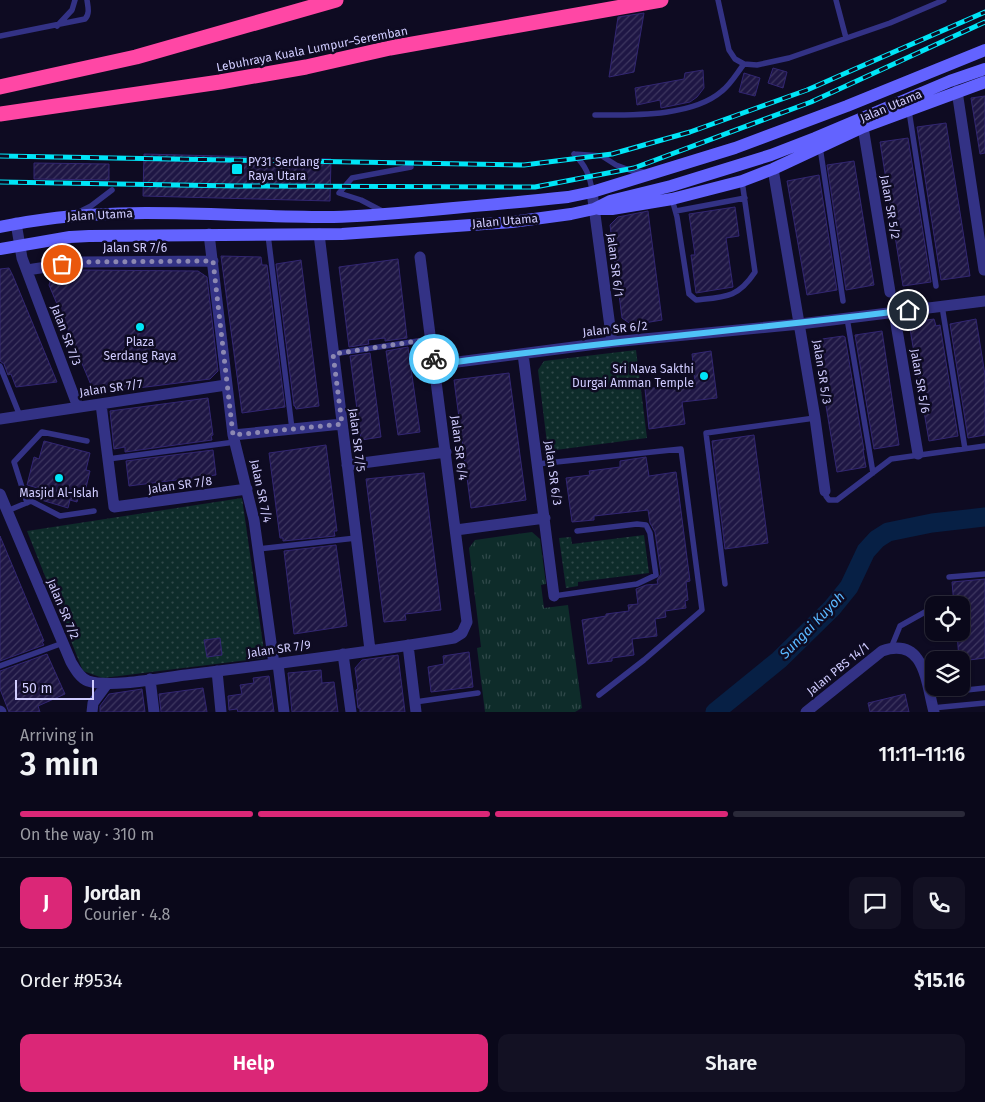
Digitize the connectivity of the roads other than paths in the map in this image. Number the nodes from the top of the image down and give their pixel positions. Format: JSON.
{"nodes":[{"id":1,"x":75,"y":0,"type":"edge"},
{"id":2,"x":87,"y":0,"type":"edge"},
{"id":3,"x":336,"y":0,"type":"edge"},
{"id":4,"x":661,"y":0,"type":"edge"},
{"id":5,"x":718,"y":0,"type":"edge"},
{"id":6,"x":836,"y":0,"type":"edge"},
{"id":7,"x":944,"y":0,"type":"edge"},
{"id":8,"x":57,"y":26,"type":"junction"},
{"id":9,"x":0,"y":36,"type":"edge"},
{"id":10,"x":846,"y":38,"type":"junction"},
{"id":11,"x":985,"y":50,"type":"edge"},
{"id":12,"x":744,"y":64,"type":"junction"},
{"id":13,"x":985,"y":69,"type":"edge"},
{"id":14,"x":985,"y":82,"type":"edge"},
{"id":15,"x":0,"y":87,"type":"edge"},
{"id":16,"x":957,"y":91,"type":"junction"},
{"id":17,"x":908,"y":109,"type":"junction"},
{"id":18,"x":0,"y":114,"type":"edge"},
{"id":19,"x":595,"y":115,"type":"dead end"},
{"id":20,"x":863,"y":127,"type":"junction"},
{"id":21,"x":819,"y":146,"type":"junction"},
{"id":22,"x":411,"y":167,"type":"dead end"},
{"id":23,"x":773,"y":169,"type":"junction"},
{"id":24,"x":653,"y":173,"type":"junction"},
{"id":25,"x":742,"y":181,"type":"junction"},
{"id":26,"x":112,"y":190,"type":"dead end"},
{"id":27,"x":592,"y":192,"type":"junction"},
{"id":28,"x":744,"y":198,"type":"junction"},
{"id":29,"x":674,"y":205,"type":"junction"},
{"id":30,"x":594,"y":209,"type":"junction"},
{"id":31,"x":75,"y":214,"type":"junction"},
{"id":32,"x":389,"y":214,"type":"junction"},
{"id":33,"x":16,"y":223,"type":"junction"},
{"id":34,"x":0,"y":227,"type":"edge"},
{"id":35,"x":209,"y":234,"type":"junction"},
{"id":36,"x":319,"y":234,"type":"junction"},
{"id":37,"x":268,"y":235,"type":"junction"},
{"id":38,"x":20,"y":245,"type":"junction"},
{"id":39,"x":0,"y":249,"type":"edge"},
{"id":40,"x":420,"y":256,"type":"dead end"},
{"id":41,"x":213,"y":261,"type":"junction"},
{"id":42,"x":27,"y":270,"type":"junction"},
{"id":43,"x":984,"y":270,"type":"edge"},
{"id":44,"x":936,"y":286,"type":"dead end"},
{"id":45,"x":890,"y":292,"type":"dead end"},
{"id":46,"x":843,"y":301,"type":"dead end"},
{"id":47,"x":985,"y":301,"type":"edge"},
{"id":48,"x":942,"y":306,"type":"junction"},
{"id":49,"x":894,"y":312,"type":"junction"},
{"id":50,"x":846,"y":318,"type":"junction"},
{"id":51,"x":800,"y":324,"type":"junction"},
{"id":52,"x":431,"y":339,"type":"junction"},
{"id":53,"x":612,"y":342,"type":"junction"},
{"id":54,"x":333,"y":354,"type":"junction"},
{"id":55,"x":523,"y":354,"type":"junction"},
{"id":56,"x":434,"y":365,"type":"junction"},
{"id":57,"x":0,"y":366,"type":"edge"},
{"id":58,"x":226,"y":385,"type":"junction"},
{"id":59,"x":101,"y":404,"type":"junction"},
{"id":60,"x":78,"y":407,"type":"junction"},
{"id":61,"x":20,"y":416,"type":"junction"},
{"id":62,"x":815,"y":418,"type":"junction"},
{"id":63,"x":0,"y":419,"type":"edge"},
{"id":64,"x":342,"y":424,"type":"junction"},
{"id":65,"x":292,"y":429,"type":"junction"},
{"id":66,"x":234,"y":438,"type":"junction"},
{"id":67,"x":87,"y":441,"type":"dead end"},
{"id":68,"x":985,"y":446,"type":"edge"},
{"id":69,"x":965,"y":449,"type":"junction"},
{"id":70,"x":446,"y":452,"type":"junction"},
{"id":71,"x":918,"y":454,"type":"junction"},
{"id":72,"x":108,"y":459,"type":"junction"},
{"id":73,"x":347,"y":464,"type":"junction"},
{"id":74,"x":538,"y":464,"type":"junction"},
{"id":75,"x":873,"y":473,"type":"junction"},
{"id":76,"x":247,"y":490,"type":"junction"},
{"id":77,"x":825,"y":491,"type":"joint"},
{"id":78,"x":0,"y":494,"type":"edge"},
{"id":79,"x":27,"y":503,"type":"junction"},
{"id":80,"x":94,"y":511,"type":"dead end"},
{"id":81,"x":4,"y":513,"type":"edge"},
{"id":82,"x":545,"y":518,"type":"junction"},
{"id":83,"x":456,"y":530,"type":"junction"},
{"id":84,"x":577,"y":531,"type":"dead end"},
{"id":85,"x":356,"y":538,"type":"junction"},
{"id":86,"x":258,"y":549,"type":"junction"},
{"id":87,"x":985,"y":574,"type":"edge"},
{"id":88,"x":949,"y":577,"type":"dead end"},
{"id":89,"x":725,"y":584,"type":"dead end"},
{"id":90,"x":554,"y":596,"type":"joint"},
{"id":91,"x":925,"y":612,"type":"edge"},
{"id":92,"x":454,"y":638,"type":"joint"},
{"id":93,"x":63,"y":643,"type":"junction"},
{"id":94,"x":408,"y":645,"type":"junction"},
{"id":95,"x":891,"y":648,"type":"junction"},
{"id":96,"x":370,"y":650,"type":"junction"},
{"id":97,"x":344,"y":654,"type":"junction"},
{"id":98,"x":276,"y":664,"type":"junction"},
{"id":99,"x":0,"y":666,"type":"edge"},
{"id":100,"x":217,"y":671,"type":"junction"},
{"id":101,"x":925,"y":677,"type":"edge"},
{"id":102,"x":150,"y":679,"type":"junction"},
{"id":103,"x":107,"y":684,"type":"junction"},
{"id":104,"x":985,"y":688,"type":"edge"},
{"id":105,"x":970,"y":690,"type":"edge"},
{"id":106,"x":478,"y":693,"type":"dead end"},
{"id":107,"x":599,"y":695,"type":"dead end"},
{"id":108,"x":930,"y":696,"type":"edge"},
{"id":109,"x":985,"y":703,"type":"edge"},
{"id":110,"x":416,"y":707,"type":"edge"},
{"id":111,"x":933,"y":710,"type":"edge"},
{"id":112,"x":92,"y":712,"type":"edge"},
{"id":113,"x":154,"y":712,"type":"edge"},
{"id":114,"x":221,"y":712,"type":"edge"},
{"id":115,"x":284,"y":712,"type":"edge"},
{"id":116,"x":351,"y":712,"type":"edge"},
{"id":117,"x":806,"y":712,"type":"edge"}],
"edges":[{"from":1,"to":8,"type":"lane"},
{"from":2,"to":8,"type":"lane"},
{"from":3,"to":15,"type":"highway"},
{"from":4,"to":18,"type":"highway","name":"Lebuhraya Kuala Lumpur–Seremban"},
{"from":5,"to":12,"type":"lane"},
{"from":6,"to":10,"type":"lane"},
{"from":7,"to":10,"type":"lane"},
{"from":8,"to":9,"type":"lane"},
{"from":10,"to":12,"type":"lane"},
{"from":11,"to":24,"type":"street","name":"Jalan Utama"},
{"from":12,"to":19,"type":"lane"},
{"from":13,"to":30,"type":"street","name":"Jalan Utama"},
{"from":14,"to":16,"type":"street"},
{"from":16,"to":17,"type":"street"},
{"from":16,"to":43,"type":"street"},
{"from":17,"to":20,"type":"street"},
{"from":17,"to":44,"type":"lane"},
{"from":20,"to":21,"type":"street"},
{"from":20,"to":45,"type":"street","name":"Jalan SR 5/2"},
{"from":21,"to":23,"type":"street"},
{"from":21,"to":46,"type":"lane"},
{"from":22,"to":32,"type":"lane"},
{"from":23,"to":25,"type":"street"},
{"from":23,"to":51,"type":"street","name":"Jalan SR 5/3"},
{"from":24,"to":27,"type":"street","name":"Jalan Utama"},
{"from":24,"to":27,"type":"lane"},
{"from":25,"to":28,"type":"lane"},
{"from":25,"to":29,"type":"street"},
{"from":26,"to":31,"type":"lane"},
{"from":27,"to":30,"type":"street","name":"Jalan SR 6/1"},
{"from":27,"to":32,"type":"street","name":"Jalan Utama"},
{"from":28,"to":29,"type":"lane"},
{"from":28,"to":29,"type":"lane"},
{"from":29,"to":30,"type":"street"},
{"from":30,"to":36,"type":"street","name":"Jalan Utama"},
{"from":30,"to":53,"type":"street","name":"Jalan SR 6/1"},
{"from":31,"to":32,"type":"street","name":"Jalan Utama"},
{"from":31,"to":33,"type":"street","name":"Jalan Utama"},
{"from":33,"to":34,"type":"street","name":"Jalan Utama"},
{"from":33,"to":38,"type":"street","name":"Jalan SR 7/3"},
{"from":35,"to":37,"type":"street","name":"Jalan Utama"},
{"from":35,"to":38,"type":"street","name":"Jalan Utama"},
{"from":35,"to":41,"type":"street","name":"Jalan SR 7/4"},
{"from":36,"to":37,"type":"street","name":"Jalan Utama"},
{"from":36,"to":54,"type":"street","name":"Jalan SR 7/5"},
{"from":37,"to":65,"type":"lane"},
{"from":38,"to":39,"type":"street","name":"Jalan Utama"},
{"from":38,"to":42,"type":"street","name":"Jalan SR 7/3"},
{"from":40,"to":52,"type":"street","name":"Jalan SR 6/4"},
{"from":41,"to":42,"type":"street","name":"Jalan SR 7/6"},
{"from":41,"to":58,"type":"street","name":"Jalan SR 7/4"},
{"from":42,"to":60,"type":"street","name":"Jalan SR 7/3"},
{"from":47,"to":48,"type":"street","name":"Jalan SR 6/2"},
{"from":48,"to":49,"type":"street","name":"Jalan SR 6/2"},
{"from":48,"to":69,"type":"lane"},
{"from":49,"to":50,"type":"street","name":"Jalan SR 6/2"},
{"from":49,"to":71,"type":"street","name":"Jalan SR 5/6"},
{"from":50,"to":51,"type":"street","name":"Jalan SR 6/2"},
{"from":50,"to":75,"type":"lane"},
{"from":51,"to":53,"type":"street","name":"Jalan SR 6/2"},
{"from":51,"to":62,"type":"street","name":"Jalan SR 5/3"},
{"from":52,"to":54,"type":"lane"},
{"from":52,"to":56,"type":"street","name":"Jalan SR 6/4"},
{"from":53,"to":55,"type":"street","name":"Jalan SR 6/2"},
{"from":54,"to":64,"type":"street","name":"Jalan SR 7/5"},
{"from":55,"to":56,"type":"street","name":"Jalan SR 6/2"},
{"from":55,"to":74,"type":"street","name":"Jalan SR 6/3"},
{"from":56,"to":70,"type":"street","name":"Jalan SR 6/4"},
{"from":57,"to":61,"type":"lane"},
{"from":58,"to":59,"type":"street","name":"Jalan SR 7/7"},
{"from":58,"to":66,"type":"street","name":"Jalan SR 7/4"},
{"from":59,"to":60,"type":"street","name":"Jalan SR 7/7"},
{"from":59,"to":72,"type":"street"},
{"from":60,"to":61,"type":"street","name":"Jalan SR 7/7"},
{"from":61,"to":63,"type":"street","name":"Jalan SR 7/7"},
{"from":62,"to":77,"type":"street","name":"Jalan SR 5/3"},
{"from":62,"to":89,"type":"lane"},
{"from":64,"to":65,"type":"street"},
{"from":64,"to":73,"type":"street","name":"Jalan SR 7/5"},
{"from":65,"to":66,"type":"street"},
{"from":66,"to":72,"type":"lane"},
{"from":66,"to":76,"type":"street","name":"Jalan SR 7/4"},
{"from":67,"to":79,"type":"lane"},
{"from":68,"to":69,"type":"lane"},
{"from":69,"to":71,"type":"lane"},
{"from":70,"to":73,"type":"street"},
{"from":70,"to":83,"type":"street","name":"Jalan SR 6/4"},
{"from":71,"to":75,"type":"lane"},
{"from":72,"to":76,"type":"street","name":"Jalan SR 7/8"},
{"from":73,"to":85,"type":"street","name":"Jalan SR 7/5"},
{"from":74,"to":82,"type":"street","name":"Jalan SR 6/3"},
{"from":74,"to":107,"type":"lane"},
{"from":75,"to":77,"type":"lane"},
{"from":76,"to":86,"type":"street","name":"Jalan SR 7/4"},
{"from":78,"to":81,"type":"street","name":"Jalan SR 7/2"},
{"from":79,"to":80,"type":"lane"},
{"from":79,"to":81,"type":"lane"},
{"from":81,"to":93,"type":"street","name":"Jalan SR 7/2"},
{"from":82,"to":83,"type":"street"},
{"from":82,"to":90,"type":"street","name":"Jalan SR 6/3"},
{"from":83,"to":92,"type":"street","name":"Jalan SR 6/4"},
{"from":84,"to":90,"type":"lane"},
{"from":85,"to":86,"type":"lane"},
{"from":85,"to":96,"type":"street","name":"Jalan SR 7/5"},
{"from":86,"to":98,"type":"street","name":"Jalan SR 7/4"},
{"from":87,"to":88,"type":"lane"},
{"from":91,"to":95,"type":"lane"},
{"from":92,"to":94,"type":"street","name":"Jalan SR 7/9"},
{"from":93,"to":99,"type":"lane"},
{"from":93,"to":103,"type":"street","name":"Jalan SR 7/2"},
{"from":94,"to":96,"type":"street","name":"Jalan SR 7/9"},
{"from":94,"to":110,"type":"street"},
{"from":95,"to":101,"type":"street"},
{"from":95,"to":117,"type":"street","name":"Jalan PBS 14/1"},
{"from":96,"to":97,"type":"street","name":"Jalan SR 7/9"},
{"from":97,"to":98,"type":"street","name":"Jalan SR 7/9"},
{"from":97,"to":116,"type":"street"},
{"from":98,"to":100,"type":"street","name":"Jalan SR 7/9"},
{"from":98,"to":115,"type":"street","name":"Jalan SR 7/4"},
{"from":100,"to":102,"type":"street","name":"Jalan SR 7/9"},
{"from":100,"to":114,"type":"street"},
{"from":102,"to":103,"type":"street","name":"Jalan SR 7/9"},
{"from":102,"to":113,"type":"street"},
{"from":103,"to":112,"type":"street"},
{"from":104,"to":105,"type":"lane"},
{"from":106,"to":110,"type":"lane"},
{"from":108,"to":111,"type":"street"},
{"from":109,"to":111,"type":"lane"}]}
